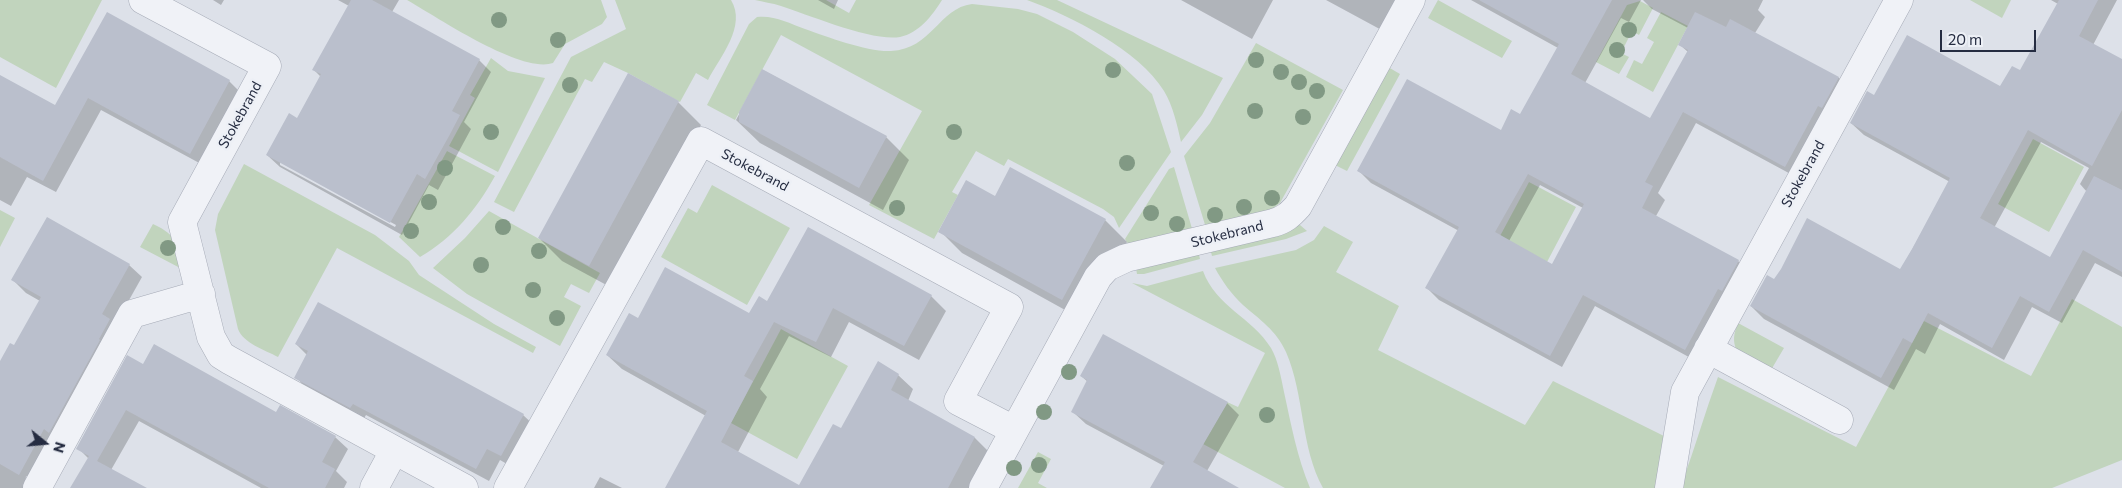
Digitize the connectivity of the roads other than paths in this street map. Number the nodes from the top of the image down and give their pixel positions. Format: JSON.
{"nodes":[{"id":1,"x":143,"y":0,"type":"edge"},
{"id":2,"x":1411,"y":0,"type":"edge"},
{"id":3,"x":1899,"y":0,"type":"edge"},
{"id":4,"x":200,"y":294,"type":"junction"},
{"id":5,"x":1708,"y":349,"type":"junction"},
{"id":6,"x":1839,"y":420,"type":"dead end"},
{"id":7,"x":1014,"y":430,"type":"junction"},
{"id":8,"x":394,"y":451,"type":"junction"},
{"id":9,"x":37,"y":488,"type":"edge"},
{"id":10,"x":374,"y":488,"type":"edge"},
{"id":11,"x":464,"y":488,"type":"edge"},
{"id":12,"x":508,"y":488,"type":"edge"},
{"id":13,"x":983,"y":488,"type":"edge"},
{"id":14,"x":1669,"y":488,"type":"edge"}],
"edges":[{"from":1,"to":4,"type":"street","name":"Stokebrand"},
{"from":2,"to":7,"type":"street","name":"Stokebrand"},
{"from":3,"to":5,"type":"street","name":"Stokebrand"},
{"from":4,"to":8,"type":"street","name":"Stokebrand"},
{"from":4,"to":9,"type":"street"},
{"from":5,"to":6,"type":"street"},
{"from":5,"to":14,"type":"street","name":"Stokebrand"},
{"from":7,"to":12,"type":"street","name":"Stokebrand"},
{"from":7,"to":13,"type":"street","name":"Stokebrand"},
{"from":8,"to":10,"type":"street"},
{"from":8,"to":11,"type":"street","name":"Stokebrand"}]}
